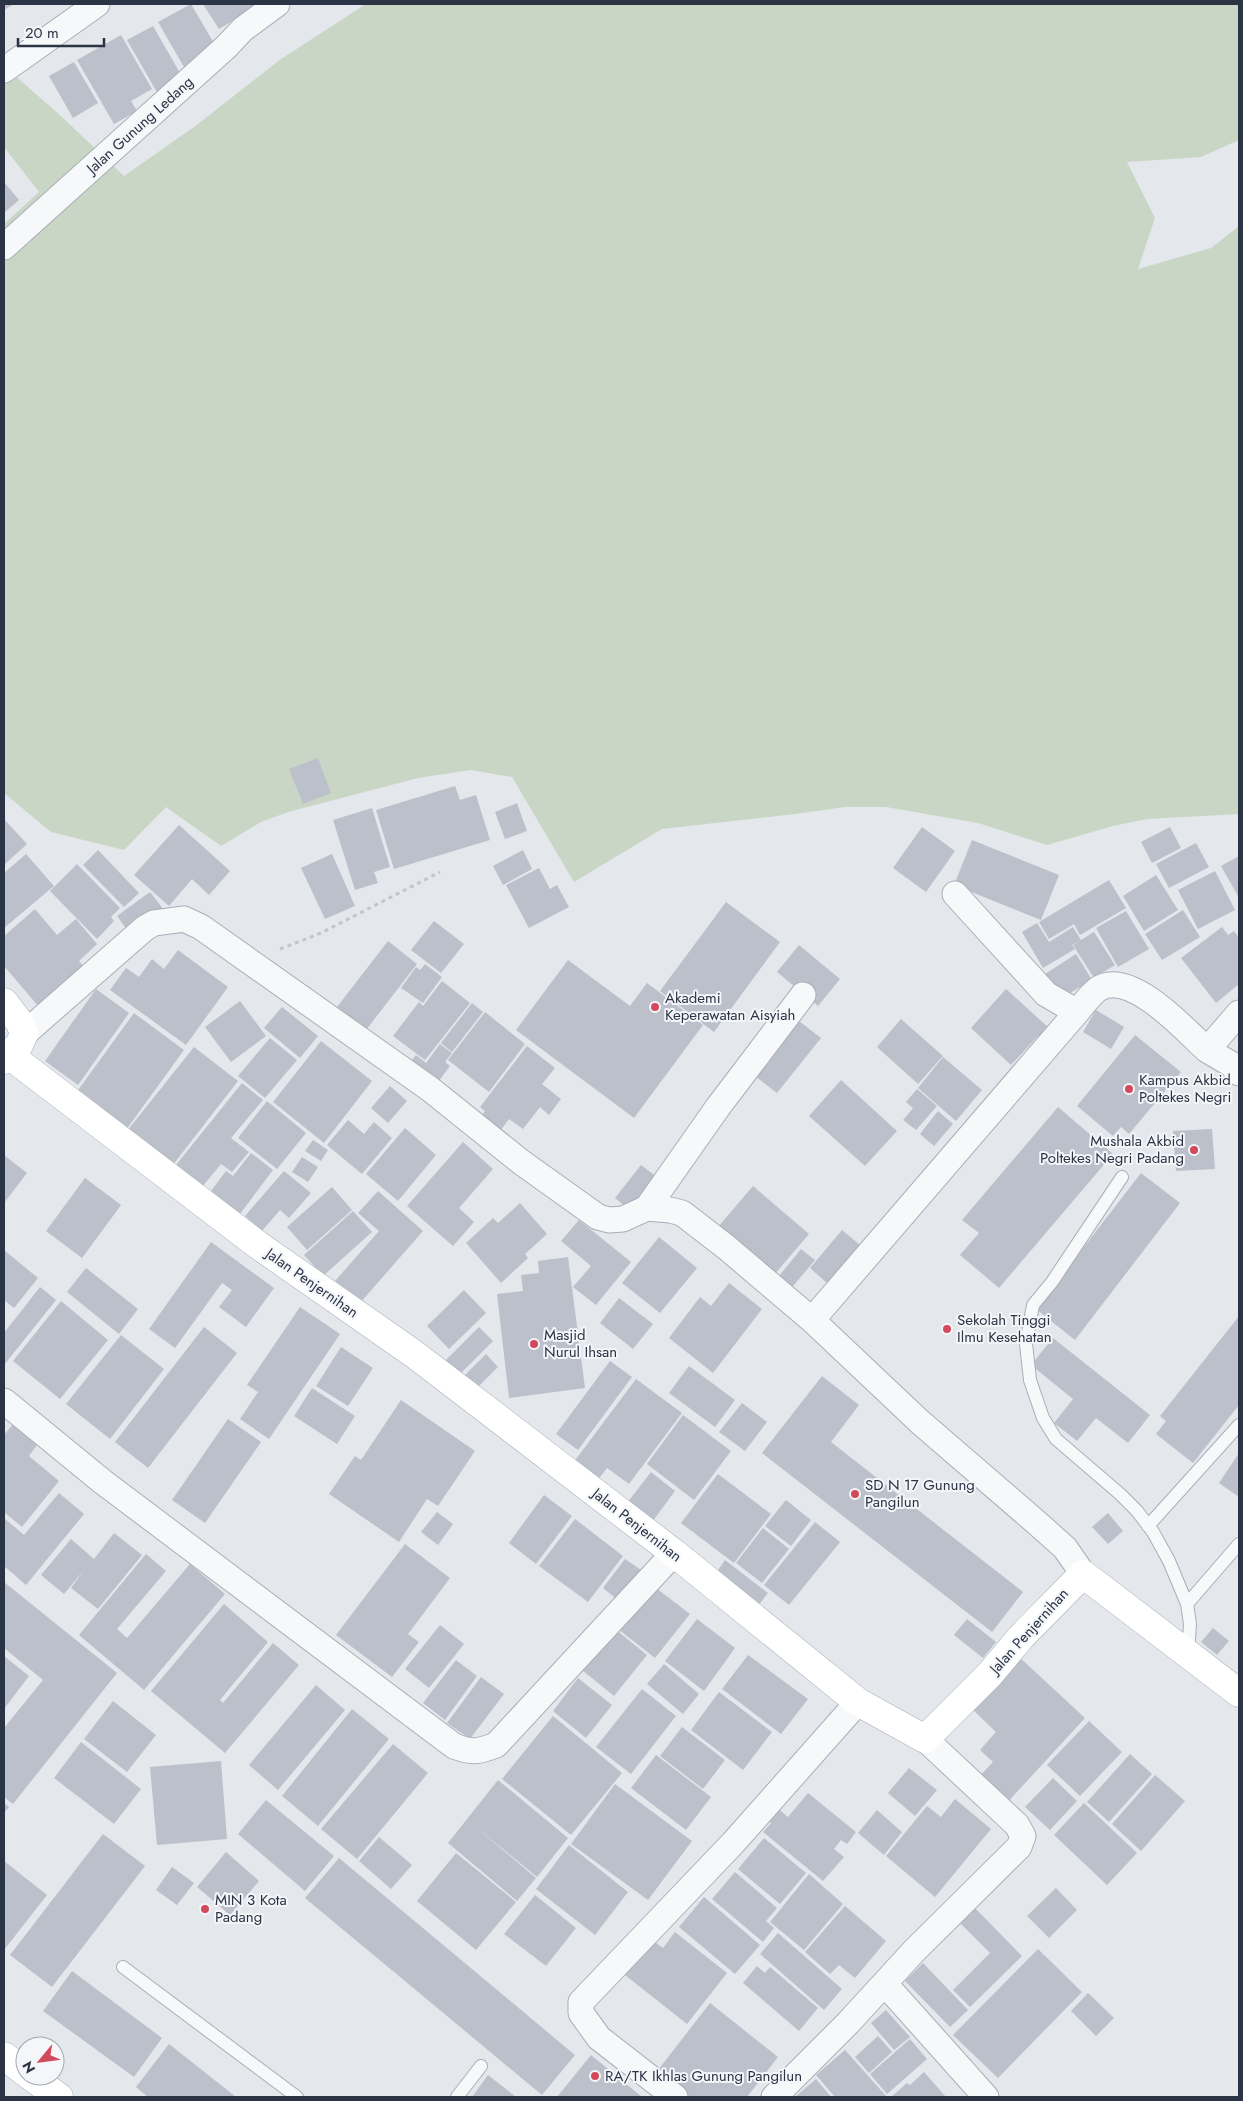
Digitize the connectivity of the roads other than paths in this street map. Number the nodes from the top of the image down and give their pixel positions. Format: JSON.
{"nodes":[{"id":1,"x":97,"y":4,"type":"edge"},
{"id":2,"x":277,"y":4,"type":"edge"},
{"id":3,"x":4,"y":70,"type":"edge"},
{"id":4,"x":4,"y":247,"type":"edge"},
{"id":5,"x":955,"y":894,"type":"dead end"},
{"id":6,"x":803,"y":995,"type":"dead end"},
{"id":7,"x":4,"y":1002,"type":"edge"},
{"id":8,"x":1077,"y":1012,"type":"junction"},
{"id":9,"x":1239,"y":1013,"type":"edge"},
{"id":10,"x":12,"y":1050,"type":"edge"},
{"id":11,"x":1207,"y":1050,"type":"junction"},
{"id":12,"x":1239,"y":1073,"type":"edge"},
{"id":13,"x":1122,"y":1177,"type":"dead end"},
{"id":14,"x":647,"y":1208,"type":"junction"},
{"id":15,"x":812,"y":1320,"type":"junction"},
{"id":16,"x":4,"y":1401,"type":"edge"},
{"id":17,"x":1239,"y":1425,"type":"edge"},
{"id":18,"x":1148,"y":1526,"type":"junction"},
{"id":19,"x":1239,"y":1544,"type":"edge"},
{"id":20,"x":674,"y":1553,"type":"junction"},
{"id":21,"x":1083,"y":1574,"type":"junction"},
{"id":22,"x":1187,"y":1604,"type":"junction"},
{"id":23,"x":1188,"y":1653,"type":"junction"},
{"id":24,"x":1239,"y":1693,"type":"edge"},
{"id":25,"x":858,"y":1702,"type":"junction"},
{"id":26,"x":925,"y":1739,"type":"junction"},
{"id":27,"x":123,"y":1967,"type":"dead end"},
{"id":28,"x":885,"y":1984,"type":"junction"},
{"id":29,"x":4,"y":2056,"type":"edge"},
{"id":30,"x":15,"y":2064,"type":"edge"},
{"id":31,"x":482,"y":2066,"type":"dead end"},
{"id":32,"x":44,"y":2086,"type":"edge"},
{"id":33,"x":59,"y":2097,"type":"edge"},
{"id":34,"x":297,"y":2097,"type":"edge"},
{"id":35,"x":457,"y":2097,"type":"edge"},
{"id":36,"x":675,"y":2097,"type":"edge"},
{"id":37,"x":774,"y":2097,"type":"edge"},
{"id":38,"x":986,"y":2097,"type":"edge"}],
"edges":[{"from":1,"to":3,"type":"street"},
{"from":2,"to":4,"type":"street","name":"Jalan Gunung Ledang"},
{"from":5,"to":8,"type":"street"},
{"from":6,"to":14,"type":"street"},
{"from":7,"to":10,"type":"street"},
{"from":8,"to":11,"type":"street"},
{"from":8,"to":15,"type":"street"},
{"from":9,"to":11,"type":"street"},
{"from":10,"to":14,"type":"street"},
{"from":10,"to":20,"type":"street","name":"Jalan Penjernihan"},
{"from":11,"to":12,"type":"street"},
{"from":13,"to":18,"type":"lane"},
{"from":14,"to":15,"type":"street"},
{"from":15,"to":21,"type":"street"},
{"from":16,"to":20,"type":"street"},
{"from":17,"to":18,"type":"lane"},
{"from":18,"to":22,"type":"lane"},
{"from":19,"to":22,"type":"lane"},
{"from":20,"to":25,"type":"street","name":"Jalan Penjernihan"},
{"from":21,"to":23,"type":"street"},
{"from":21,"to":26,"type":"street","name":"Jalan Penjernihan"},
{"from":22,"to":23,"type":"lane"},
{"from":23,"to":24,"type":"street"},
{"from":25,"to":26,"type":"street","name":"Jalan Penjernihan"},
{"from":25,"to":36,"type":"street"},
{"from":26,"to":28,"type":"street"},
{"from":27,"to":34,"type":"lane"},
{"from":28,"to":37,"type":"street"},
{"from":28,"to":38,"type":"street"},
{"from":29,"to":30,"type":"street"},
{"from":31,"to":35,"type":"lane"},
{"from":32,"to":33,"type":"street"}]}
